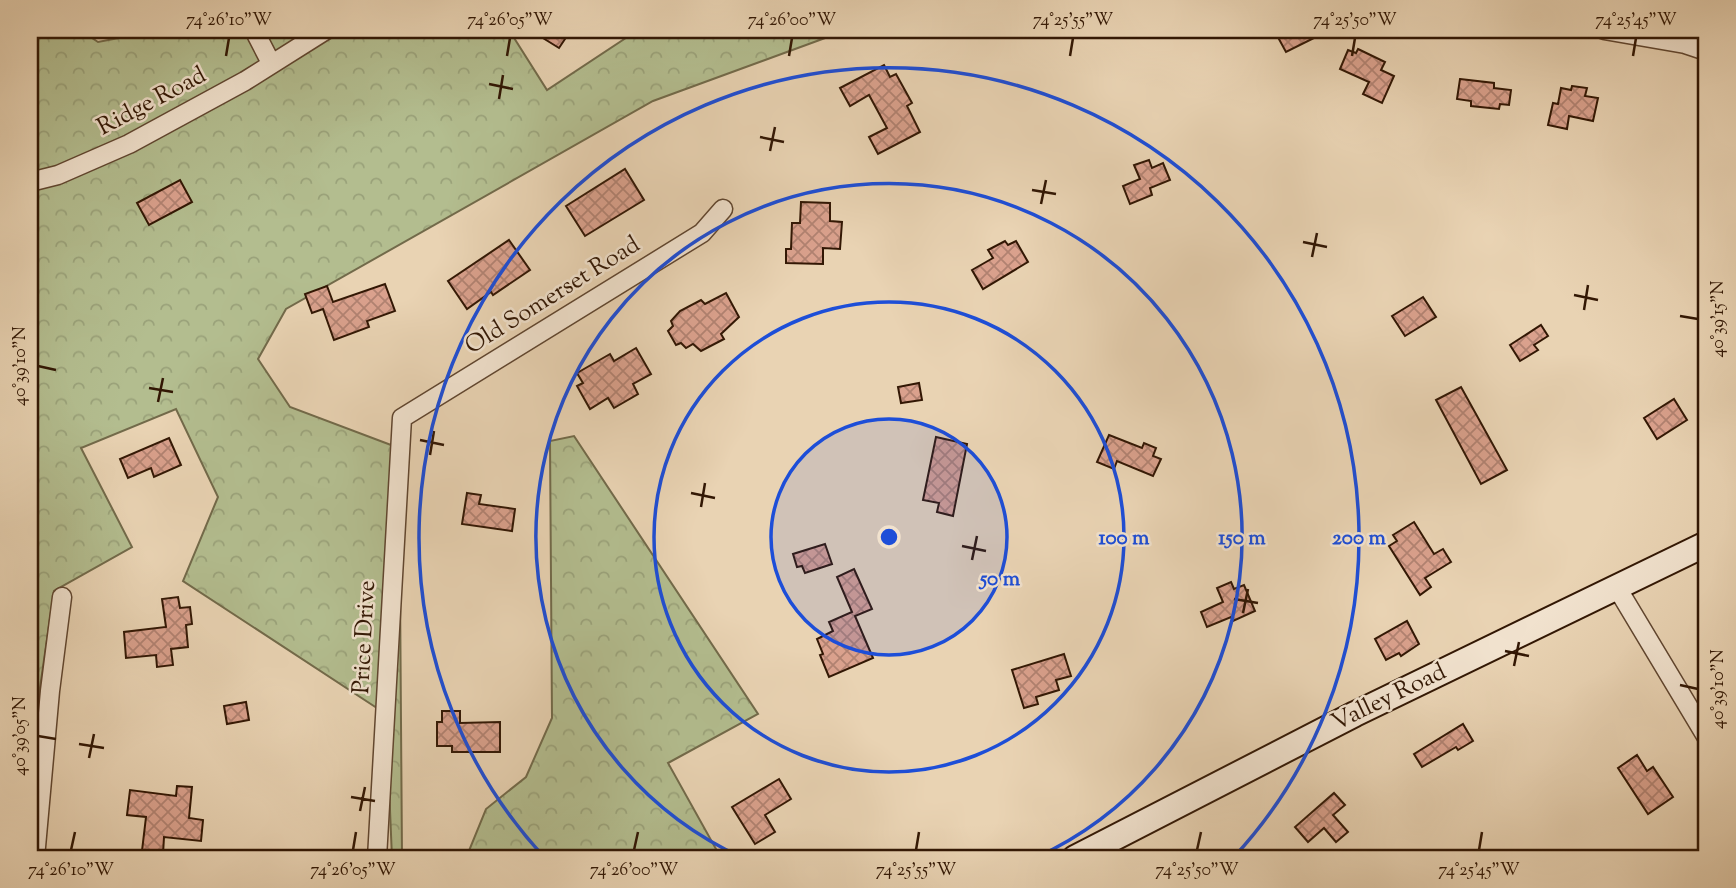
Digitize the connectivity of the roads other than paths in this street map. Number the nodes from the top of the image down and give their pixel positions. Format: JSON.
{"nodes":[{"id":1,"x":254,"y":30,"type":"edge"},
{"id":2,"x":326,"y":30,"type":"edge"},
{"id":3,"x":1604,"y":30,"type":"edge"},
{"id":4,"x":1706,"y":51,"type":"edge"},
{"id":5,"x":271,"y":62,"type":"junction"},
{"id":6,"x":30,"y":182,"type":"edge"},
{"id":7,"x":723,"y":209,"type":"dead end"},
{"id":8,"x":402,"y":418,"type":"joint"},
{"id":9,"x":1706,"y":544,"type":"edge"},
{"id":10,"x":1616,"y":586,"type":"junction"},
{"id":11,"x":62,"y":597,"type":"dead end"},
{"id":12,"x":1706,"y":736,"type":"edge"},
{"id":13,"x":36,"y":858,"type":"edge"},
{"id":14,"x":377,"y":858,"type":"edge"},
{"id":15,"x":1075,"y":858,"type":"edge"}],
"edges":[{"from":1,"to":5,"type":"street"},
{"from":2,"to":5,"type":"street","name":"Ridge Road"},
{"from":3,"to":4,"type":"street"},
{"from":5,"to":6,"type":"street","name":"Ridge Road"},
{"from":7,"to":8,"type":"street","name":"Old Somerset Road"},
{"from":8,"to":14,"type":"street","name":"Price Drive"},
{"from":9,"to":10,"type":"main road","name":"Valley Road"},
{"from":10,"to":12,"type":"street"},
{"from":10,"to":15,"type":"main road","name":"Valley Road"},
{"from":11,"to":13,"type":"street"}]}
